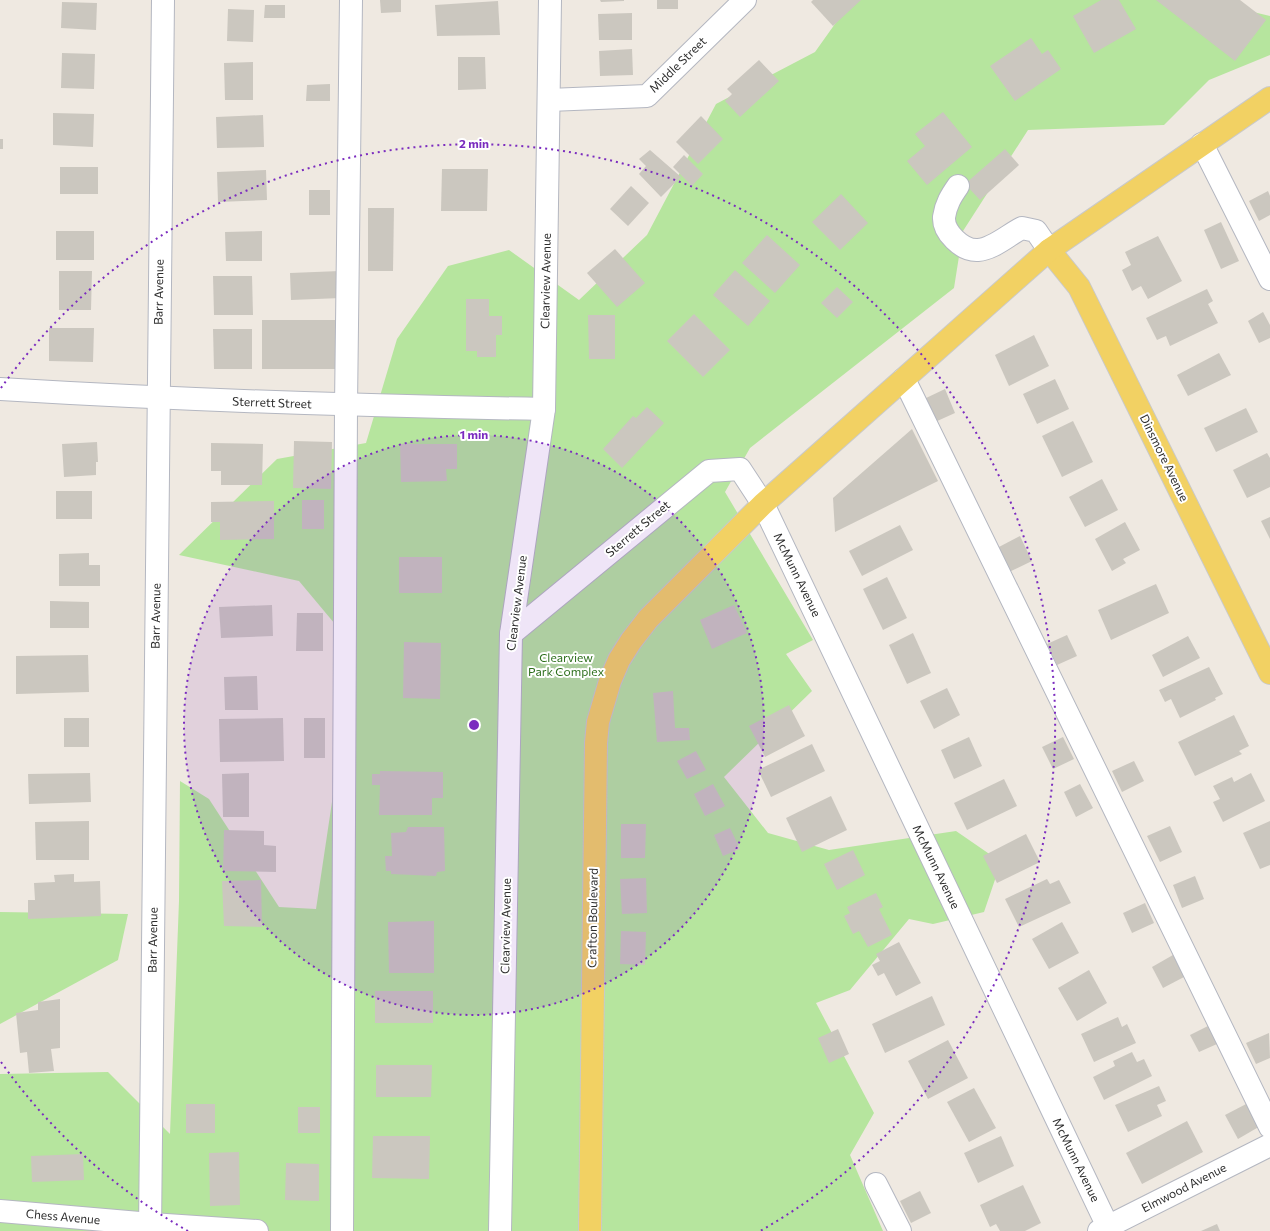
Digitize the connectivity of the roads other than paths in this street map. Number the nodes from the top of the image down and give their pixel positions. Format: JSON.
{"nodes":[{"id":1,"x":163,"y":0,"type":"edge"},
{"id":2,"x":351,"y":0,"type":"edge"},
{"id":3,"x":550,"y":0,"type":"edge"},
{"id":4,"x":745,"y":0,"type":"edge"},
{"id":5,"x":1270,"y":98,"type":"edge"},
{"id":6,"x":549,"y":100,"type":"junction"},
{"id":7,"x":1202,"y":144,"type":"junction"},
{"id":8,"x":958,"y":186,"type":"dead end"},
{"id":9,"x":1049,"y":250,"type":"junction"},
{"id":10,"x":1270,"y":280,"type":"edge"},
{"id":11,"x":904,"y":379,"type":"junction"},
{"id":12,"x":0,"y":389,"type":"edge"},
{"id":13,"x":158,"y":399,"type":"junction"},
{"id":14,"x":346,"y":406,"type":"junction"},
{"id":15,"x":544,"y":409,"type":"junction"},
{"id":16,"x":763,"y":504,"type":"junction"},
{"id":17,"x":512,"y":634,"type":"junction"},
{"id":18,"x":1270,"y":673,"type":"edge"},
{"id":19,"x":1270,"y":1127,"type":"edge"},
{"id":20,"x":1270,"y":1145,"type":"edge"},
{"id":21,"x":876,"y":1184,"type":"dead end"},
{"id":22,"x":0,"y":1211,"type":"edge"},
{"id":23,"x":150,"y":1228,"type":"edge"},
{"id":24,"x":1106,"y":1229,"type":"edge"},
{"id":25,"x":257,"y":1231,"type":"edge"},
{"id":26,"x":342,"y":1231,"type":"edge"},
{"id":27,"x":500,"y":1231,"type":"edge"},
{"id":28,"x":590,"y":1231,"type":"edge"},
{"id":29,"x":900,"y":1231,"type":"edge"}],
"edges":[{"from":1,"to":13,"type":"street","name":"Barr Avenue"},
{"from":2,"to":14,"type":"street"},
{"from":3,"to":6,"type":"street","name":"Clearview Avenue"},
{"from":4,"to":6,"type":"street","name":"Middle Street"},
{"from":5,"to":7,"type":"main road","name":"Crafton Boulevard"},
{"from":6,"to":15,"type":"street","name":"Clearview Avenue"},
{"from":7,"to":9,"type":"main road","name":"Crafton Boulevard"},
{"from":7,"to":10,"type":"street"},
{"from":8,"to":9,"type":"street"},
{"from":9,"to":11,"type":"main road","name":"Crafton Boulevard"},
{"from":9,"to":18,"type":"main road","name":"Dinsmore Avenue"},
{"from":11,"to":16,"type":"main road","name":"Crafton Boulevard"},
{"from":11,"to":19,"type":"street"},
{"from":12,"to":13,"type":"street","name":"Sterrett Street"},
{"from":13,"to":14,"type":"street","name":"Sterrett Street"},
{"from":13,"to":23,"type":"street","name":"Barr Avenue"},
{"from":14,"to":15,"type":"street","name":"Sterrett Street"},
{"from":14,"to":26,"type":"street"},
{"from":15,"to":17,"type":"street","name":"Clearview Avenue"},
{"from":16,"to":17,"type":"street","name":"Sterrett Street"},
{"from":16,"to":24,"type":"street","name":"McMunn Avenue"},
{"from":16,"to":28,"type":"main road","name":"Crafton Boulevard"},
{"from":17,"to":27,"type":"street","name":"Clearview Avenue"},
{"from":20,"to":24,"type":"street","name":"Elmwood Avenue"},
{"from":21,"to":29,"type":"street"},
{"from":22,"to":23,"type":"street","name":"Chess Avenue"},
{"from":23,"to":25,"type":"street","name":"Chess Avenue"}]}
